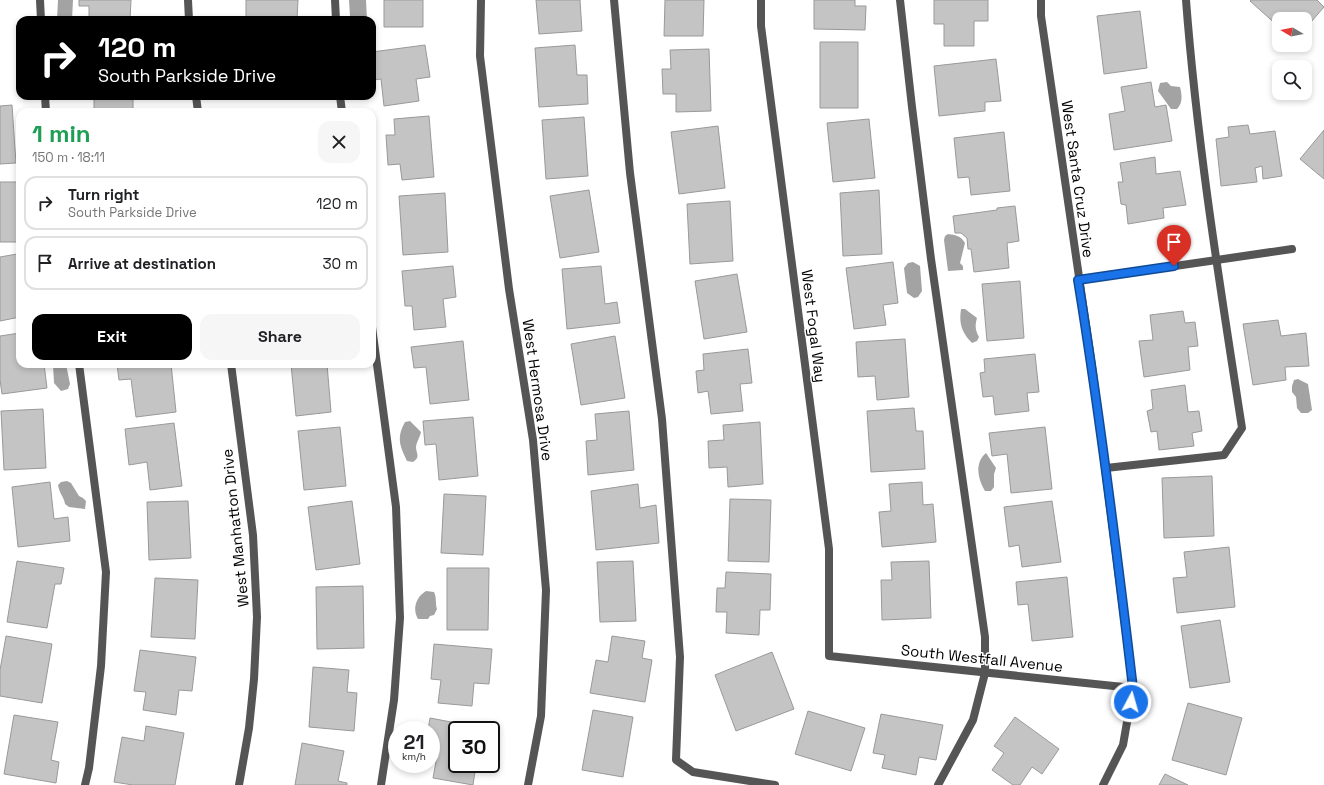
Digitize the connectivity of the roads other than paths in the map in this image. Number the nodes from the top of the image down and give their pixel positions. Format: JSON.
{"nodes":[{"id":1,"x":40,"y":0,"type":"edge"},
{"id":2,"x":188,"y":0,"type":"edge"},
{"id":3,"x":335,"y":0,"type":"edge"},
{"id":4,"x":481,"y":0,"type":"edge"},
{"id":5,"x":614,"y":0,"type":"edge"},
{"id":6,"x":761,"y":0,"type":"edge"},
{"id":7,"x":900,"y":0,"type":"edge"},
{"id":8,"x":1042,"y":0,"type":"edge"},
{"id":9,"x":1186,"y":0,"type":"edge"},
{"id":10,"x":41,"y":16,"type":"edge"},
{"id":11,"x":189,"y":16,"type":"edge"},
{"id":12,"x":336,"y":16,"type":"edge"},
{"id":13,"x":1292,"y":249,"type":"dead end"},
{"id":14,"x":1216,"y":260,"type":"junction"},
{"id":15,"x":1078,"y":280,"type":"junction"},
{"id":16,"x":376,"y":357,"type":"edge"},
{"id":17,"x":80,"y":368,"type":"edge"},
{"id":18,"x":231,"y":368,"type":"edge"},
{"id":19,"x":1106,"y":468,"type":"junction"},
{"id":20,"x":828,"y":656,"type":"joint"},
{"id":21,"x":985,"y":673,"type":"junction"},
{"id":22,"x":1133,"y":688,"type":"junction"},
{"id":23,"x":85,"y":785,"type":"edge"},
{"id":24,"x":239,"y":785,"type":"edge"},
{"id":25,"x":381,"y":785,"type":"edge"},
{"id":26,"x":528,"y":785,"type":"edge"},
{"id":27,"x":775,"y":785,"type":"edge"},
{"id":28,"x":938,"y":785,"type":"edge"},
{"id":29,"x":1103,"y":785,"type":"edge"}],
"edges":[{"from":1,"to":10,"type":"street"},
{"from":2,"to":11,"type":"street"},
{"from":3,"to":12,"type":"street"},
{"from":4,"to":26,"type":"street","name":"West Hermosa Drive"},
{"from":5,"to":27,"type":"street"},
{"from":6,"to":20,"type":"street","name":"West Fogal Way"},
{"from":7,"to":21,"type":"street"},
{"from":8,"to":15,"type":"street","name":"West Santa Cruz Drive"},
{"from":9,"to":14,"type":"street"},
{"from":13,"to":14,"type":"street"},
{"from":14,"to":15,"type":"street"},
{"from":14,"to":19,"type":"street"},
{"from":15,"to":19,"type":"street","name":"West Santa Cruz Drive"},
{"from":16,"to":25,"type":"street"},
{"from":17,"to":23,"type":"street"},
{"from":18,"to":24,"type":"street","name":"West Manhatton Drive"},
{"from":19,"to":22,"type":"street","name":"West Santa Cruz Drive"},
{"from":20,"to":21,"type":"street","name":"South Westfall Avenue"},
{"from":21,"to":22,"type":"street","name":"South Westfall Avenue"},
{"from":21,"to":28,"type":"street"},
{"from":22,"to":29,"type":"street","name":"West Santa Cruz Drive"}]}
